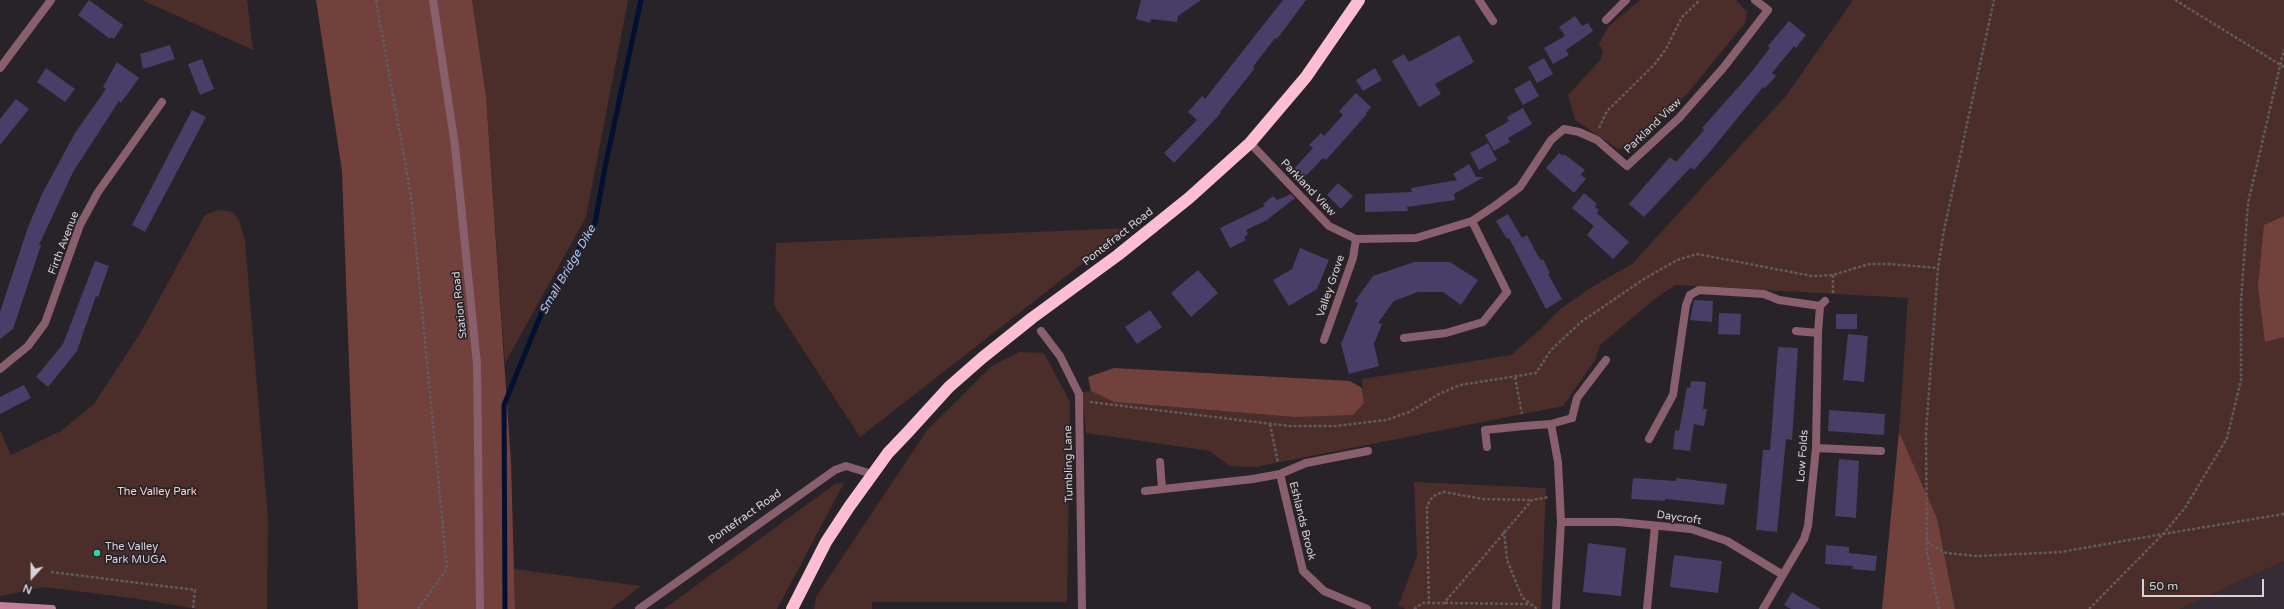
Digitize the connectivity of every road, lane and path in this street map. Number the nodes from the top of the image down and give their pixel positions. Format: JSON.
{"nodes":[{"id":1,"x":51,"y":0,"type":"edge"},
{"id":2,"x":376,"y":0,"type":"edge"},
{"id":3,"x":433,"y":0,"type":"edge"},
{"id":4,"x":1359,"y":0,"type":"edge"},
{"id":5,"x":1479,"y":0,"type":"edge"},
{"id":6,"x":1626,"y":0,"type":"edge"},
{"id":7,"x":1700,"y":0,"type":"edge"},
{"id":8,"x":1755,"y":0,"type":"edge"},
{"id":9,"x":1994,"y":0,"type":"edge"},
{"id":10,"x":2175,"y":0,"type":"edge"},
{"id":11,"x":1606,"y":20,"type":"dead end"},
{"id":12,"x":1492,"y":21,"type":"dead end"},
{"id":13,"x":2284,"y":50,"type":"edge"},
{"id":14,"x":2282,"y":66,"type":"edge"},
{"id":15,"x":0,"y":68,"type":"edge"},
{"id":16,"x":162,"y":102,"type":"dead end"},
{"id":17,"x":1597,"y":140,"type":"junction"},
{"id":18,"x":1250,"y":143,"type":"junction"},
{"id":19,"x":1472,"y":221,"type":"junction"},
{"id":20,"x":1356,"y":239,"type":"junction"},
{"id":21,"x":1041,"y":331,"type":"dead end"},
{"id":22,"x":1796,"y":331,"type":"dead end"},
{"id":23,"x":1818,"y":333,"type":"junction"},
{"id":24,"x":1404,"y":338,"type":"dead end"},
{"id":25,"x":1324,"y":340,"type":"dead end"},
{"id":26,"x":1606,"y":360,"type":"dead end"},
{"id":27,"x":0,"y":369,"type":"edge"},
{"id":28,"x":1079,"y":400,"type":"junction"},
{"id":29,"x":1270,"y":424,"type":"junction"},
{"id":30,"x":1551,"y":424,"type":"junction"},
{"id":31,"x":1524,"y":426,"type":"junction"},
{"id":32,"x":1649,"y":439,"type":"dead end"},
{"id":33,"x":1487,"y":447,"type":"dead end"},
{"id":34,"x":1816,"y":448,"type":"junction"},
{"id":35,"x":1368,"y":451,"type":"dead end"},
{"id":36,"x":1881,"y":451,"type":"dead end"},
{"id":37,"x":1160,"y":462,"type":"dead end"},
{"id":38,"x":872,"y":474,"type":"junction"},
{"id":39,"x":1280,"y":474,"type":"junction"},
{"id":40,"x":1162,"y":488,"type":"junction"},
{"id":41,"x":1145,"y":491,"type":"dead end"},
{"id":42,"x":1559,"y":495,"type":"junction"},
{"id":43,"x":1532,"y":500,"type":"junction"},
{"id":44,"x":2284,"y":514,"type":"edge"},
{"id":45,"x":1561,"y":522,"type":"junction"},
{"id":46,"x":1655,"y":526,"type":"junction"},
{"id":47,"x":1504,"y":531,"type":"junction"},
{"id":48,"x":2163,"y":534,"type":"junction"},
{"id":49,"x":1927,"y":542,"type":"junction"},
{"id":50,"x":50,"y":572,"type":"dead end"},
{"id":51,"x":1783,"y":575,"type":"junction"},
{"id":52,"x":1444,"y":603,"type":"junction"},
{"id":53,"x":1429,"y":604,"type":"junction"},
{"id":54,"x":1529,"y":604,"type":"junction"},
{"id":55,"x":0,"y":606,"type":"edge"},
{"id":56,"x":52,"y":609,"type":"edge"},
{"id":57,"x":193,"y":609,"type":"edge"},
{"id":58,"x":418,"y":609,"type":"edge"},
{"id":59,"x":480,"y":609,"type":"edge"},
{"id":60,"x":638,"y":609,"type":"edge"},
{"id":61,"x":792,"y":609,"type":"edge"},
{"id":62,"x":1082,"y":609,"type":"edge"},
{"id":63,"x":1366,"y":609,"type":"edge"},
{"id":64,"x":1414,"y":609,"type":"edge"},
{"id":65,"x":1537,"y":609,"type":"edge"},
{"id":66,"x":1556,"y":609,"type":"edge"},
{"id":67,"x":1647,"y":609,"type":"edge"},
{"id":68,"x":1763,"y":609,"type":"edge"},
{"id":69,"x":1940,"y":609,"type":"edge"},
{"id":70,"x":2089,"y":609,"type":"edge"}],
"edges":[{"from":1,"to":15,"type":"street"},
{"from":2,"to":58,"type":"path"},
{"from":3,"to":59,"type":"street","name":"Station Road"},
{"from":4,"to":18,"type":"highway","name":"Pontefract Road"},
{"from":5,"to":12,"type":"street"},
{"from":6,"to":11,"type":"street"},
{"from":7,"to":17,"type":"path"},
{"from":8,"to":17,"type":"street","name":"Parkland View"},
{"from":9,"to":49,"type":"path"},
{"from":10,"to":14,"type":"path"},
{"from":13,"to":14,"type":"path"},
{"from":14,"to":48,"type":"path"},
{"from":16,"to":27,"type":"street","name":"Firth Avenue"},
{"from":17,"to":19,"type":"street","name":"Parkland View"},
{"from":18,"to":20,"type":"street","name":"Parkland View"},
{"from":18,"to":38,"type":"highway","name":"Pontefract Road"},
{"from":19,"to":20,"type":"street","name":"Parkland View"},
{"from":19,"to":24,"type":"street"},
{"from":20,"to":25,"type":"street","name":"Valley Grove"},
{"from":21,"to":28,"type":"street","name":"Tumbling Lane"},
{"from":22,"to":23,"type":"street"},
{"from":23,"to":32,"type":"street","name":"Low Folds"},
{"from":23,"to":34,"type":"street","name":"Low Folds"},
{"from":26,"to":30,"type":"street"},
{"from":28,"to":29,"type":"path"},
{"from":28,"to":62,"type":"street","name":"Tumbling Lane"},
{"from":29,"to":31,"type":"path"},
{"from":29,"to":39,"type":"path"},
{"from":30,"to":31,"type":"street"},
{"from":30,"to":42,"type":"street"},
{"from":31,"to":33,"type":"street"},
{"from":34,"to":36,"type":"street"},
{"from":34,"to":51,"type":"street","name":"Low Folds"},
{"from":35,"to":39,"type":"street","name":"Eshlands Brook"},
{"from":37,"to":40,"type":"street"},
{"from":38,"to":60,"type":"street","name":"Pontefract Road"},
{"from":38,"to":61,"type":"highway","name":"Pontefract Road"},
{"from":39,"to":40,"type":"street","name":"Eshlands Brook"},
{"from":39,"to":63,"type":"street","name":"Eshlands Brook"},
{"from":40,"to":41,"type":"street","name":"Eshlands Brook"},
{"from":42,"to":43,"type":"path"},
{"from":42,"to":45,"type":"street"},
{"from":43,"to":47,"type":"path"},
{"from":43,"to":53,"type":"path"},
{"from":44,"to":48,"type":"path"},
{"from":45,"to":46,"type":"street","name":"Daycroft"},
{"from":45,"to":66,"type":"street"},
{"from":46,"to":51,"type":"street","name":"Daycroft"},
{"from":46,"to":67,"type":"street"},
{"from":47,"to":52,"type":"path"},
{"from":47,"to":54,"type":"path"},
{"from":48,"to":49,"type":"path"},
{"from":48,"to":70,"type":"path"},
{"from":49,"to":69,"type":"path"},
{"from":50,"to":57,"type":"path"},
{"from":51,"to":68,"type":"street","name":"Low Folds"},
{"from":52,"to":53,"type":"path"},
{"from":52,"to":54,"type":"path"},
{"from":53,"to":64,"type":"path"},
{"from":54,"to":65,"type":"path"},
{"from":55,"to":56,"type":"street"}]}
